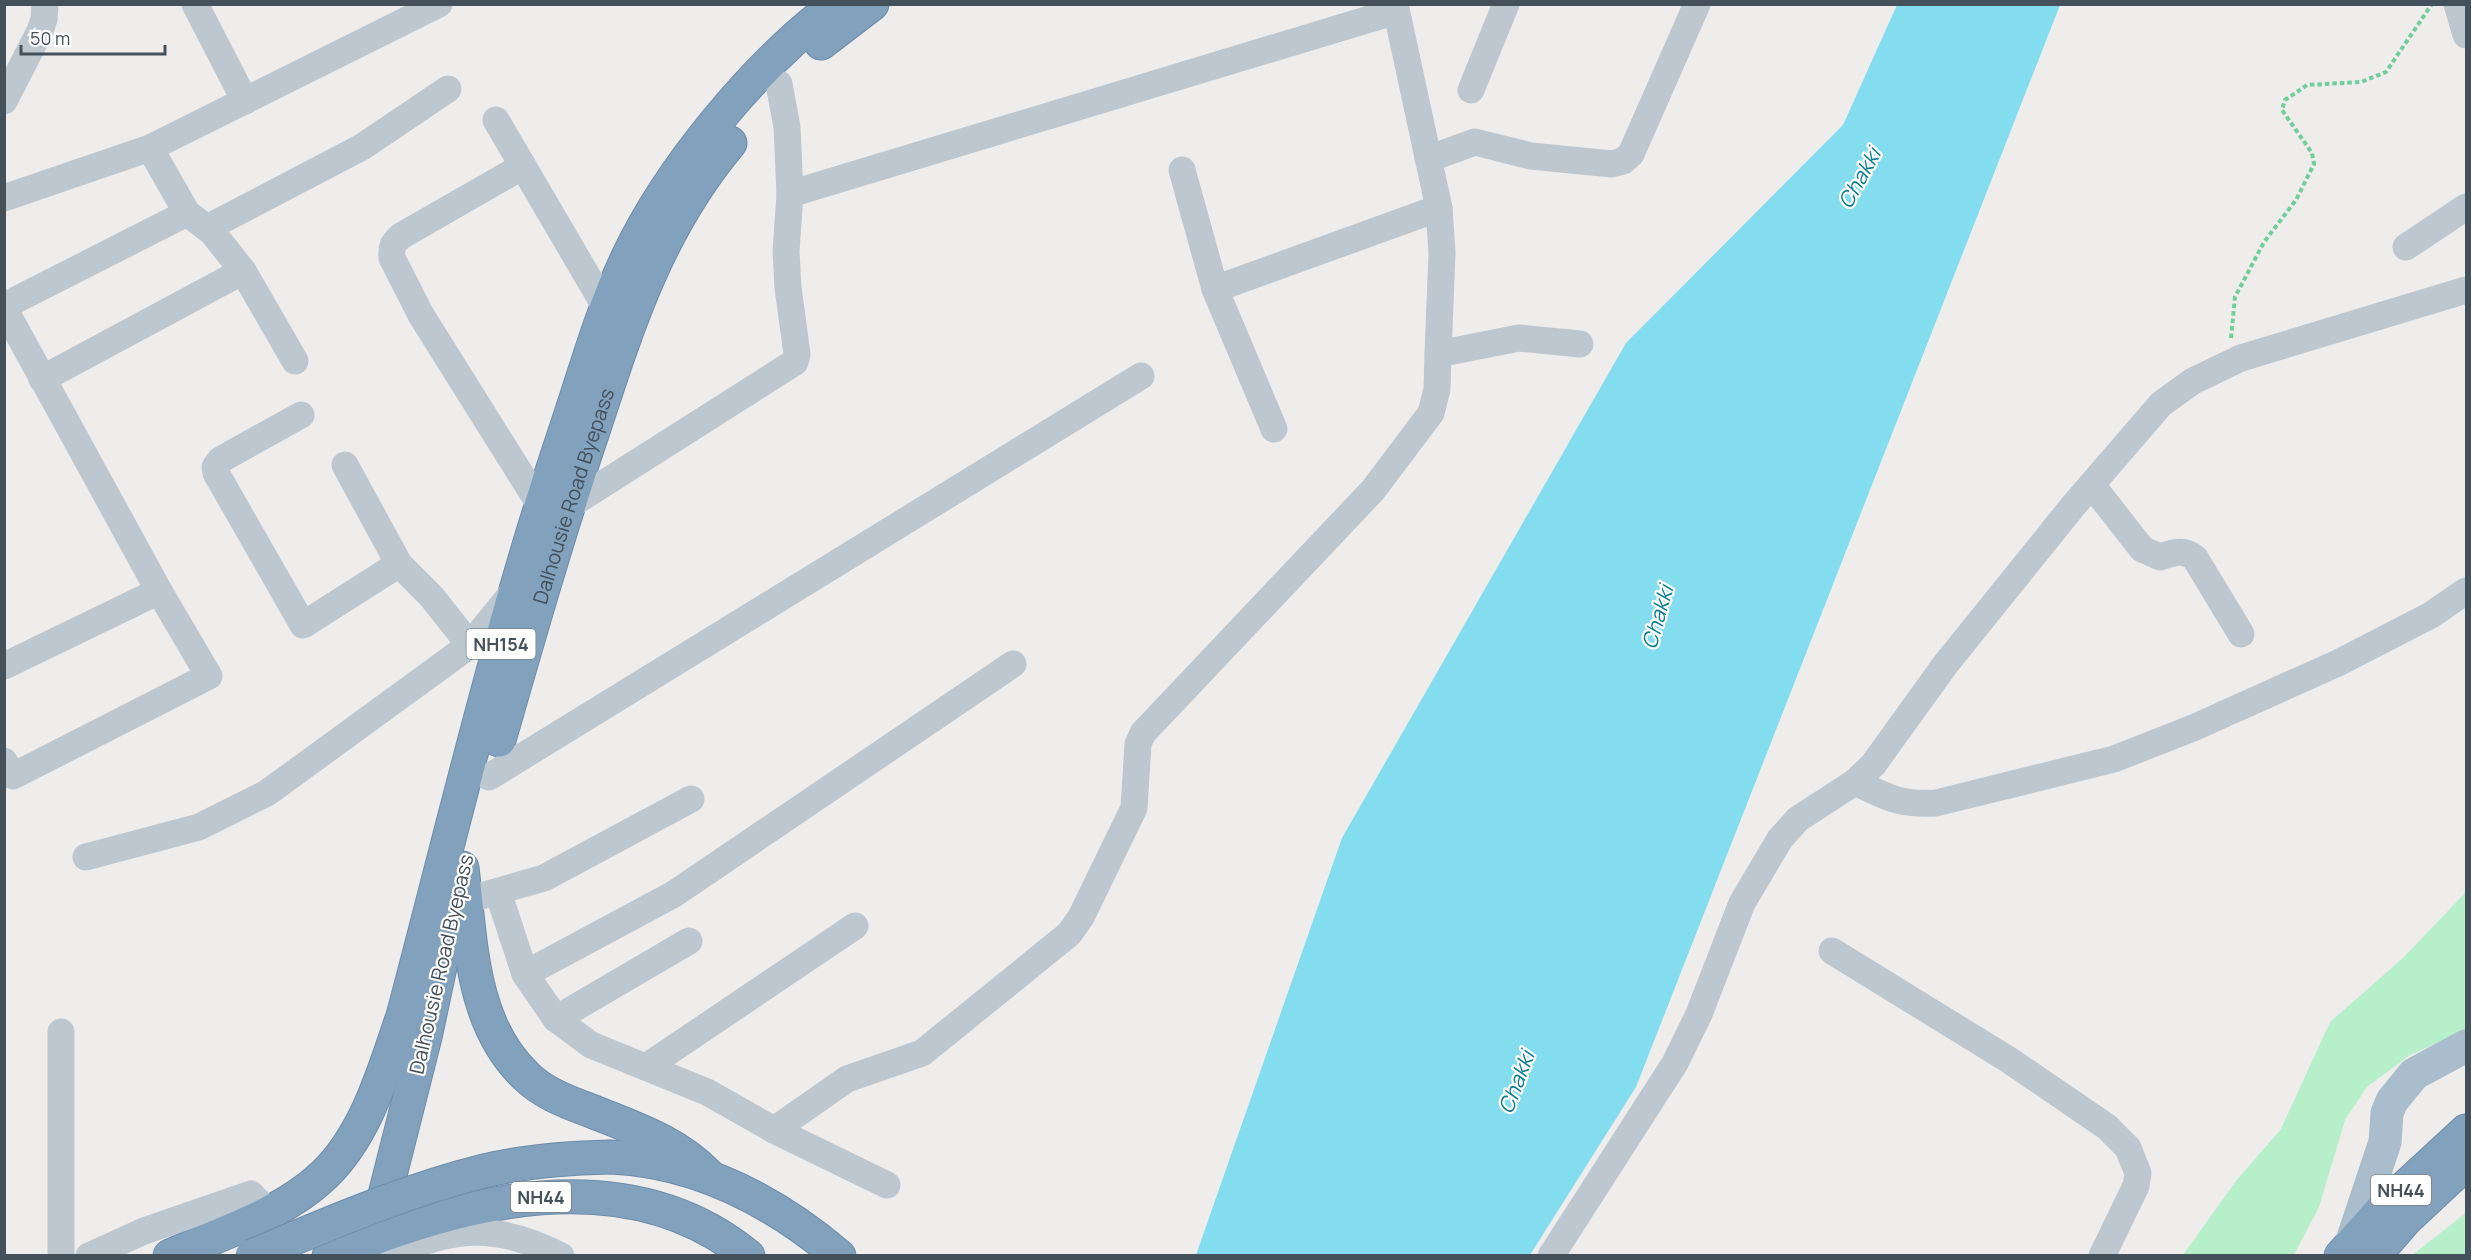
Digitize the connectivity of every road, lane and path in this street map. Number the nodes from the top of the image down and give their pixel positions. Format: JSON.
{"nodes":[{"id":1,"x":45,"y":4,"type":"edge"},
{"id":2,"x":195,"y":4,"type":"edge"},
{"id":3,"x":439,"y":4,"type":"edge"},
{"id":4,"x":837,"y":4,"type":"edge"},
{"id":5,"x":872,"y":4,"type":"edge"},
{"id":6,"x":1506,"y":4,"type":"edge"},
{"id":7,"x":1697,"y":4,"type":"edge"},
{"id":8,"x":2432,"y":4,"type":"edge"},
{"id":9,"x":2457,"y":4,"type":"edge"},
{"id":10,"x":1395,"y":8,"type":"edge"},
{"id":11,"x":2466,"y":35,"type":"edge"},
{"id":12,"x":778,"y":84,"type":"junction"},
{"id":13,"x":448,"y":89,"type":"dead end"},
{"id":14,"x":1471,"y":90,"type":"dead end"},
{"id":15,"x":245,"y":100,"type":"junction"},
{"id":16,"x":4,"y":102,"type":"edge"},
{"id":17,"x":496,"y":120,"type":"dead end"},
{"id":18,"x":150,"y":148,"type":"junction"},
{"id":19,"x":1428,"y":159,"type":"junction"},
{"id":20,"x":523,"y":166,"type":"junction"},
{"id":21,"x":1182,"y":170,"type":"dead end"},
{"id":22,"x":790,"y":194,"type":"junction"},
{"id":23,"x":4,"y":198,"type":"edge"},
{"id":24,"x":2466,"y":207,"type":"edge"},
{"id":25,"x":1440,"y":208,"type":"junction"},
{"id":26,"x":197,"y":220,"type":"junction"},
{"id":27,"x":2406,"y":247,"type":"dead end"},
{"id":28,"x":243,"y":271,"type":"junction"},
{"id":29,"x":1215,"y":289,"type":"junction"},
{"id":30,"x":2466,"y":290,"type":"edge"},
{"id":31,"x":4,"y":307,"type":"edge"},
{"id":32,"x":606,"y":308,"type":"junction"},
{"id":33,"x":1580,"y":344,"type":"dead end"},
{"id":34,"x":1438,"y":354,"type":"junction"},
{"id":35,"x":295,"y":361,"type":"dead end"},
{"id":36,"x":2231,"y":363,"type":"junction"},
{"id":37,"x":1141,"y":376,"type":"dead end"},
{"id":38,"x":42,"y":380,"type":"junction"},
{"id":39,"x":301,"y":415,"type":"dead end"},
{"id":40,"x":1274,"y":429,"type":"dead end"},
{"id":41,"x":345,"y":465,"type":"dead end"},
{"id":42,"x":2092,"y":484,"type":"junction"},
{"id":43,"x":553,"y":506,"type":"junction"},
{"id":44,"x":399,"y":564,"type":"junction"},
{"id":45,"x":516,"y":589,"type":"junction"},
{"id":46,"x":159,"y":591,"type":"junction"},
{"id":47,"x":2466,"y":591,"type":"edge"},
{"id":48,"x":2241,"y":634,"type":"dead end"},
{"id":49,"x":470,"y":645,"type":"junction"},
{"id":50,"x":1013,"y":664,"type":"dead end"},
{"id":51,"x":4,"y":666,"type":"edge"},
{"id":52,"x":4,"y":760,"type":"edge"},
{"id":53,"x":489,"y":777,"type":"junction"},
{"id":54,"x":1855,"y":782,"type":"junction"},
{"id":55,"x":692,"y":799,"type":"dead end"},
{"id":56,"x":86,"y":857,"type":"dead end"},
{"id":57,"x":462,"y":868,"type":"junction"},
{"id":58,"x":498,"y":892,"type":"junction"},
{"id":59,"x":466,"y":900,"type":"junction"},
{"id":60,"x":855,"y":926,"type":"dead end"},
{"id":61,"x":689,"y":941,"type":"dead end"},
{"id":62,"x":1832,"y":951,"type":"dead end"},
{"id":63,"x":525,"y":974,"type":"junction"},
{"id":64,"x":556,"y":1019,"type":"junction"},
{"id":65,"x":62,"y":1032,"type":"dead end"},
{"id":66,"x":2466,"y":1046,"type":"edge"},
{"id":67,"x":646,"y":1067,"type":"junction"},
{"id":68,"x":774,"y":1130,"type":"junction"},
{"id":69,"x":2466,"y":1131,"type":"edge"},
{"id":70,"x":2466,"y":1163,"type":"edge"},
{"id":71,"x":708,"y":1175,"type":"junction"},
{"id":72,"x":887,"y":1185,"type":"dead end"},
{"id":73,"x":269,"y":1213,"type":"junction"},
{"id":74,"x":378,"y":1250,"type":"edge"},
{"id":75,"x":835,"y":1252,"type":"edge"},
{"id":76,"x":2355,"y":1252,"type":"edge"},
{"id":77,"x":62,"y":1256,"type":"edge"},
{"id":78,"x":88,"y":1256,"type":"edge"},
{"id":79,"x":170,"y":1256,"type":"edge"},
{"id":80,"x":252,"y":1256,"type":"edge"},
{"id":81,"x":289,"y":1256,"type":"edge"},
{"id":82,"x":329,"y":1256,"type":"edge"},
{"id":83,"x":561,"y":1256,"type":"edge"},
{"id":84,"x":748,"y":1256,"type":"edge"},
{"id":85,"x":1551,"y":1256,"type":"edge"},
{"id":86,"x":2102,"y":1256,"type":"edge"}],
"edges":[{"from":1,"to":16,"type":"street"},
{"from":2,"to":15,"type":"street"},
{"from":3,"to":15,"type":"street"},
{"from":4,"to":32,"type":"highway","number":"NH154"},
{"from":5,"to":12,"type":"highway","name":"Dalhousie Road Byepass","number":"NH154"},
{"from":6,"to":14,"type":"street"},
{"from":7,"to":19,"type":"street"},
{"from":8,"to":36,"type":"path"},
{"from":9,"to":11,"type":"street"},
{"from":10,"to":19,"type":"street"},
{"from":10,"to":22,"type":"street"},
{"from":12,"to":22,"type":"street"},
{"from":12,"to":43,"type":"highway","name":"Dalhousie Road Byepass","number":"NH154"},
{"from":13,"to":26,"type":"street"},
{"from":15,"to":18,"type":"street"},
{"from":17,"to":20,"type":"street"},
{"from":18,"to":23,"type":"street"},
{"from":18,"to":26,"type":"street"},
{"from":19,"to":25,"type":"street"},
{"from":20,"to":32,"type":"street"},
{"from":20,"to":43,"type":"street"},
{"from":21,"to":29,"type":"street"},
{"from":22,"to":43,"type":"street"},
{"from":24,"to":27,"type":"street"},
{"from":25,"to":29,"type":"street"},
{"from":25,"to":34,"type":"street"},
{"from":26,"to":28,"type":"street"},
{"from":26,"to":31,"type":"street"},
{"from":28,"to":35,"type":"street"},
{"from":28,"to":38,"type":"street"},
{"from":29,"to":40,"type":"street"},
{"from":30,"to":36,"type":"street"},
{"from":31,"to":38,"type":"street"},
{"from":32,"to":43,"type":"highway","number":"NH154"},
{"from":33,"to":34,"type":"street"},
{"from":34,"to":68,"type":"street"},
{"from":36,"to":42,"type":"street"},
{"from":37,"to":53,"type":"street"},
{"from":38,"to":46,"type":"street"},
{"from":39,"to":44,"type":"street"},
{"from":41,"to":44,"type":"street"},
{"from":42,"to":48,"type":"street"},
{"from":42,"to":54,"type":"street"},
{"from":43,"to":45,"type":"highway","number":"NH154"},
{"from":43,"to":53,"type":"highway","name":"Dalhousie Road Byepass","number":"NH154"},
{"from":44,"to":49,"type":"street"},
{"from":45,"to":49,"type":"street"},
{"from":45,"to":73,"type":"highway","number":"NH154"},
{"from":46,"to":51,"type":"street"},
{"from":46,"to":52,"type":"street"},
{"from":47,"to":54,"type":"street"},
{"from":49,"to":56,"type":"street"},
{"from":50,"to":63,"type":"street"},
{"from":53,"to":57,"type":"highway","name":"Dalhousie Road Byepass","number":"NH154"},
{"from":54,"to":85,"type":"street"},
{"from":55,"to":58,"type":"street"},
{"from":57,"to":59,"type":"highway"},
{"from":57,"to":74,"type":"highway","name":"Dalhousie Road Byepass","number":"NH154"},
{"from":58,"to":59,"type":"street"},
{"from":58,"to":63,"type":"street"},
{"from":59,"to":71,"type":"highway"},
{"from":60,"to":67,"type":"street"},
{"from":61,"to":64,"type":"street"},
{"from":62,"to":86,"type":"street"},
{"from":63,"to":64,"type":"street"},
{"from":64,"to":67,"type":"street"},
{"from":65,"to":77,"type":"street"},
{"from":66,"to":76,"type":"main road"},
{"from":67,"to":68,"type":"street"},
{"from":68,"to":72,"type":"street"},
{"from":69,"to":76,"type":"highway","number":"NH44"},
{"from":70,"to":76,"type":"highway","number":"NH44"},
{"from":71,"to":75,"type":"highway","number":"NH44"},
{"from":71,"to":80,"type":"highway","number":"NH44","bridge":true},
{"from":73,"to":78,"type":"street"},
{"from":73,"to":79,"type":"highway","number":"NH154"},
{"from":73,"to":81,"type":"highway"},
{"from":74,"to":82,"type":"highway","number":"NH44"},
{"from":74,"to":83,"type":"street"},
{"from":74,"to":84,"type":"highway","number":"NH44"}]}
